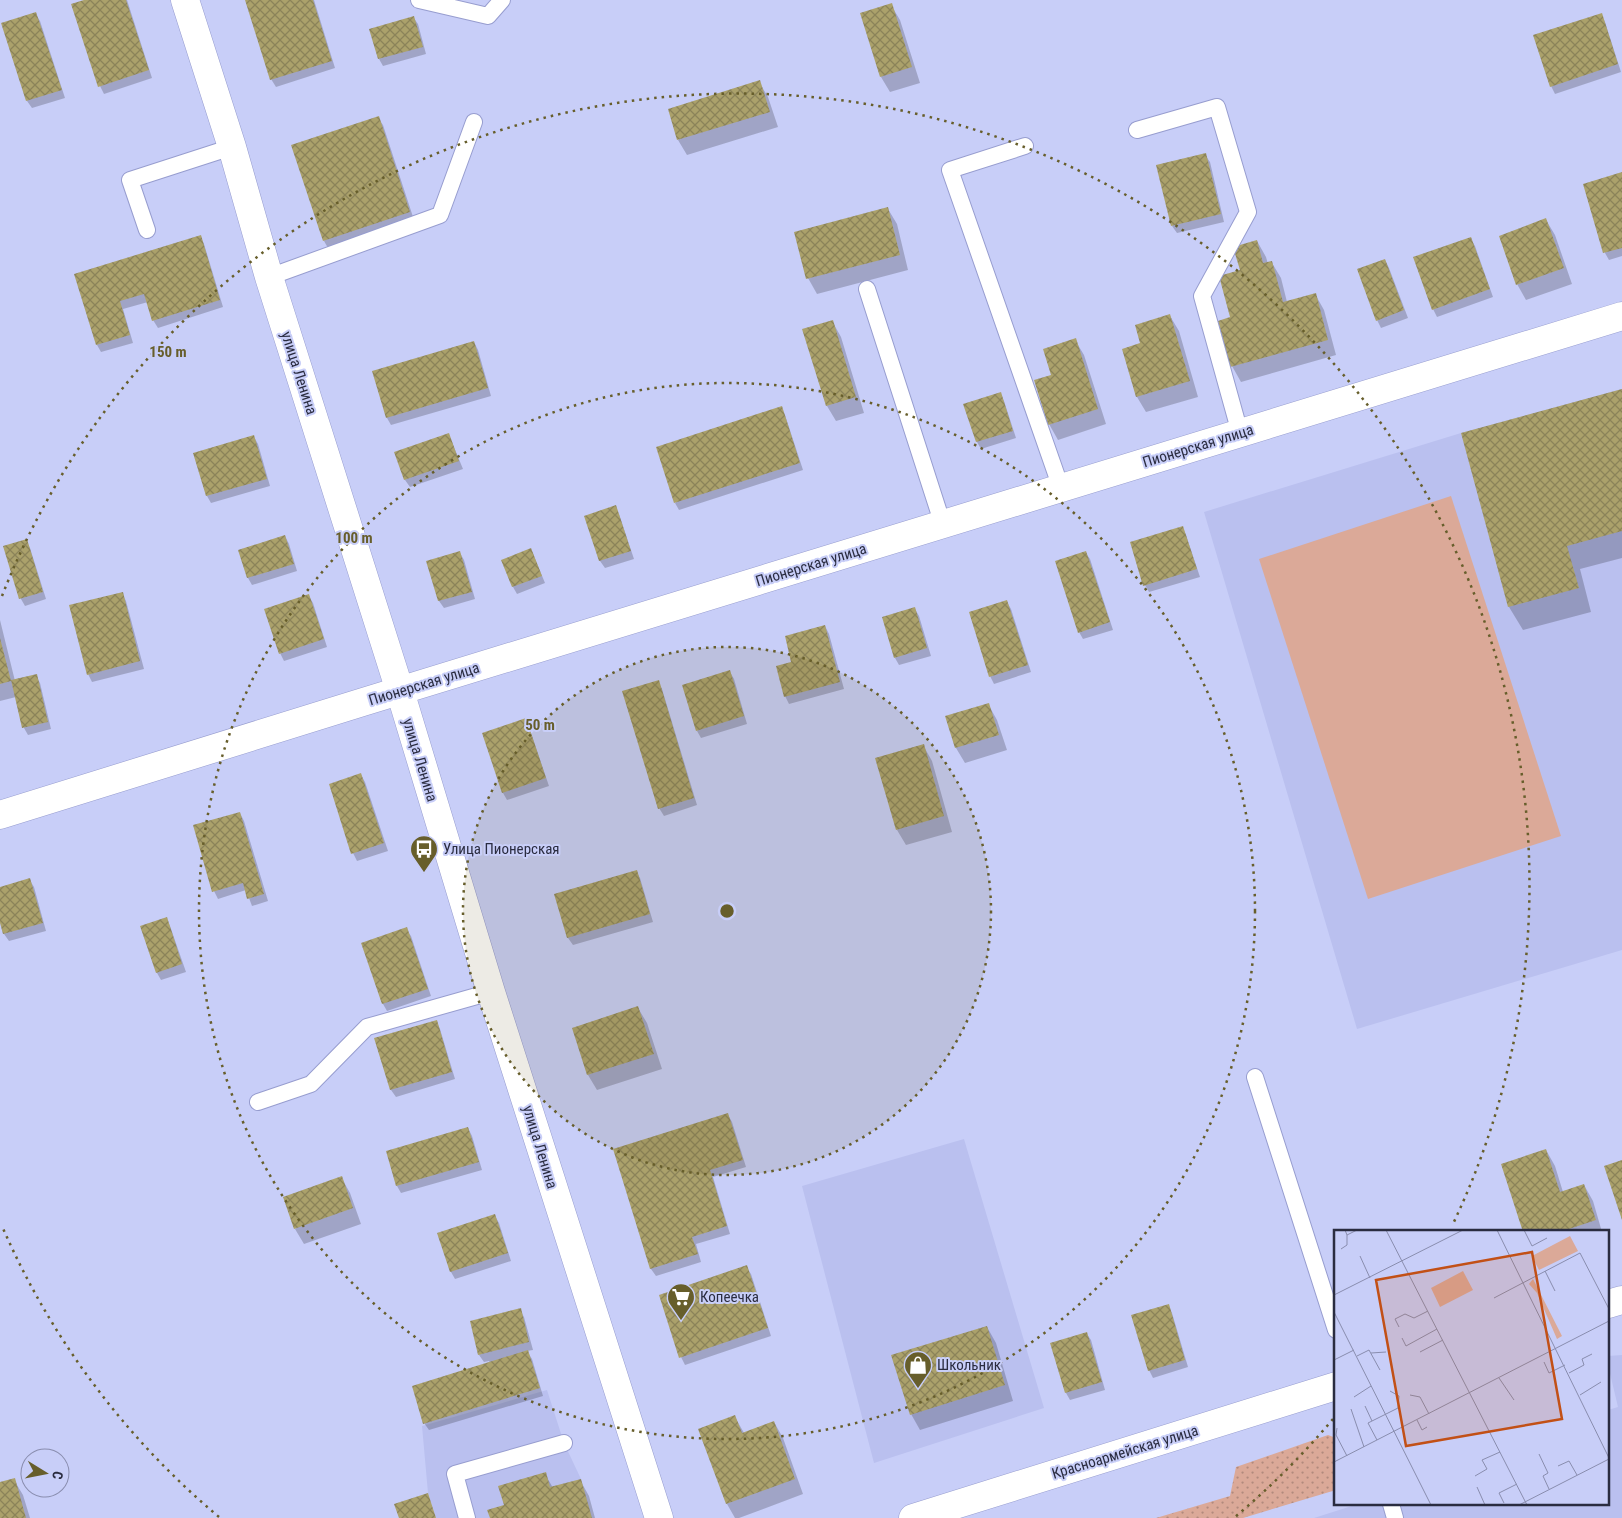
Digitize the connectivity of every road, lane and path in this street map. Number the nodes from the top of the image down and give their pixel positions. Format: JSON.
{"nodes":[{"id":1,"x":185,"y":0,"type":"edge"},
{"id":2,"x":419,"y":0,"type":"edge"},
{"id":3,"x":502,"y":0,"type":"edge"},
{"id":4,"x":474,"y":122,"type":"dead end"},
{"id":5,"x":1137,"y":130,"type":"dead end"},
{"id":6,"x":1025,"y":146,"type":"dead end"},
{"id":7,"x":232,"y":148,"type":"junction"},
{"id":8,"x":146,"y":230,"type":"dead end"},
{"id":9,"x":269,"y":277,"type":"junction"},
{"id":10,"x":867,"y":289,"type":"dead end"},
{"id":11,"x":1622,"y":316,"type":"edge"},
{"id":12,"x":1240,"y":433,"type":"junction"},
{"id":13,"x":1061,"y":488,"type":"junction"},
{"id":14,"x":943,"y":525,"type":"junction"},
{"id":15,"x":400,"y":692,"type":"junction"},
{"id":16,"x":0,"y":815,"type":"edge"},
{"id":17,"x":491,"y":992,"type":"junction"},
{"id":18,"x":1256,"y":1077,"type":"dead end"},
{"id":19,"x":258,"y":1102,"type":"dead end"},
{"id":20,"x":1334,"y":1324,"type":"edge"},
{"id":21,"x":1334,"y":1387,"type":"edge"},
{"id":22,"x":564,"y":1443,"type":"dead end"},
{"id":23,"x":467,"y":1518,"type":"edge"},
{"id":24,"x":659,"y":1518,"type":"edge"},
{"id":25,"x":914,"y":1518,"type":"edge"}],
"edges":[{"from":1,"to":7,"type":"street","name":"улица Ленина"},
{"from":2,"to":3,"type":"lane"},
{"from":4,"to":9,"type":"lane"},
{"from":5,"to":12,"type":"lane"},
{"from":6,"to":13,"type":"lane"},
{"from":7,"to":8,"type":"lane"},
{"from":7,"to":9,"type":"street","name":"улица Ленина"},
{"from":9,"to":15,"type":"street","name":"улица Ленина"},
{"from":10,"to":14,"type":"lane"},
{"from":11,"to":12,"type":"street","name":"Пионерская улица"},
{"from":12,"to":13,"type":"street","name":"Пионерская улица"},
{"from":13,"to":14,"type":"street","name":"Пионерская улица"},
{"from":14,"to":15,"type":"street","name":"Пионерская улица"},
{"from":15,"to":16,"type":"street","name":"Пионерская улица"},
{"from":15,"to":17,"type":"street","name":"улица Ленина"},
{"from":17,"to":19,"type":"lane"},
{"from":17,"to":24,"type":"street","name":"улица Ленина"},
{"from":18,"to":20,"type":"lane"},
{"from":21,"to":25,"type":"street","name":"Красноармейская улица"},
{"from":22,"to":23,"type":"lane"}]}
